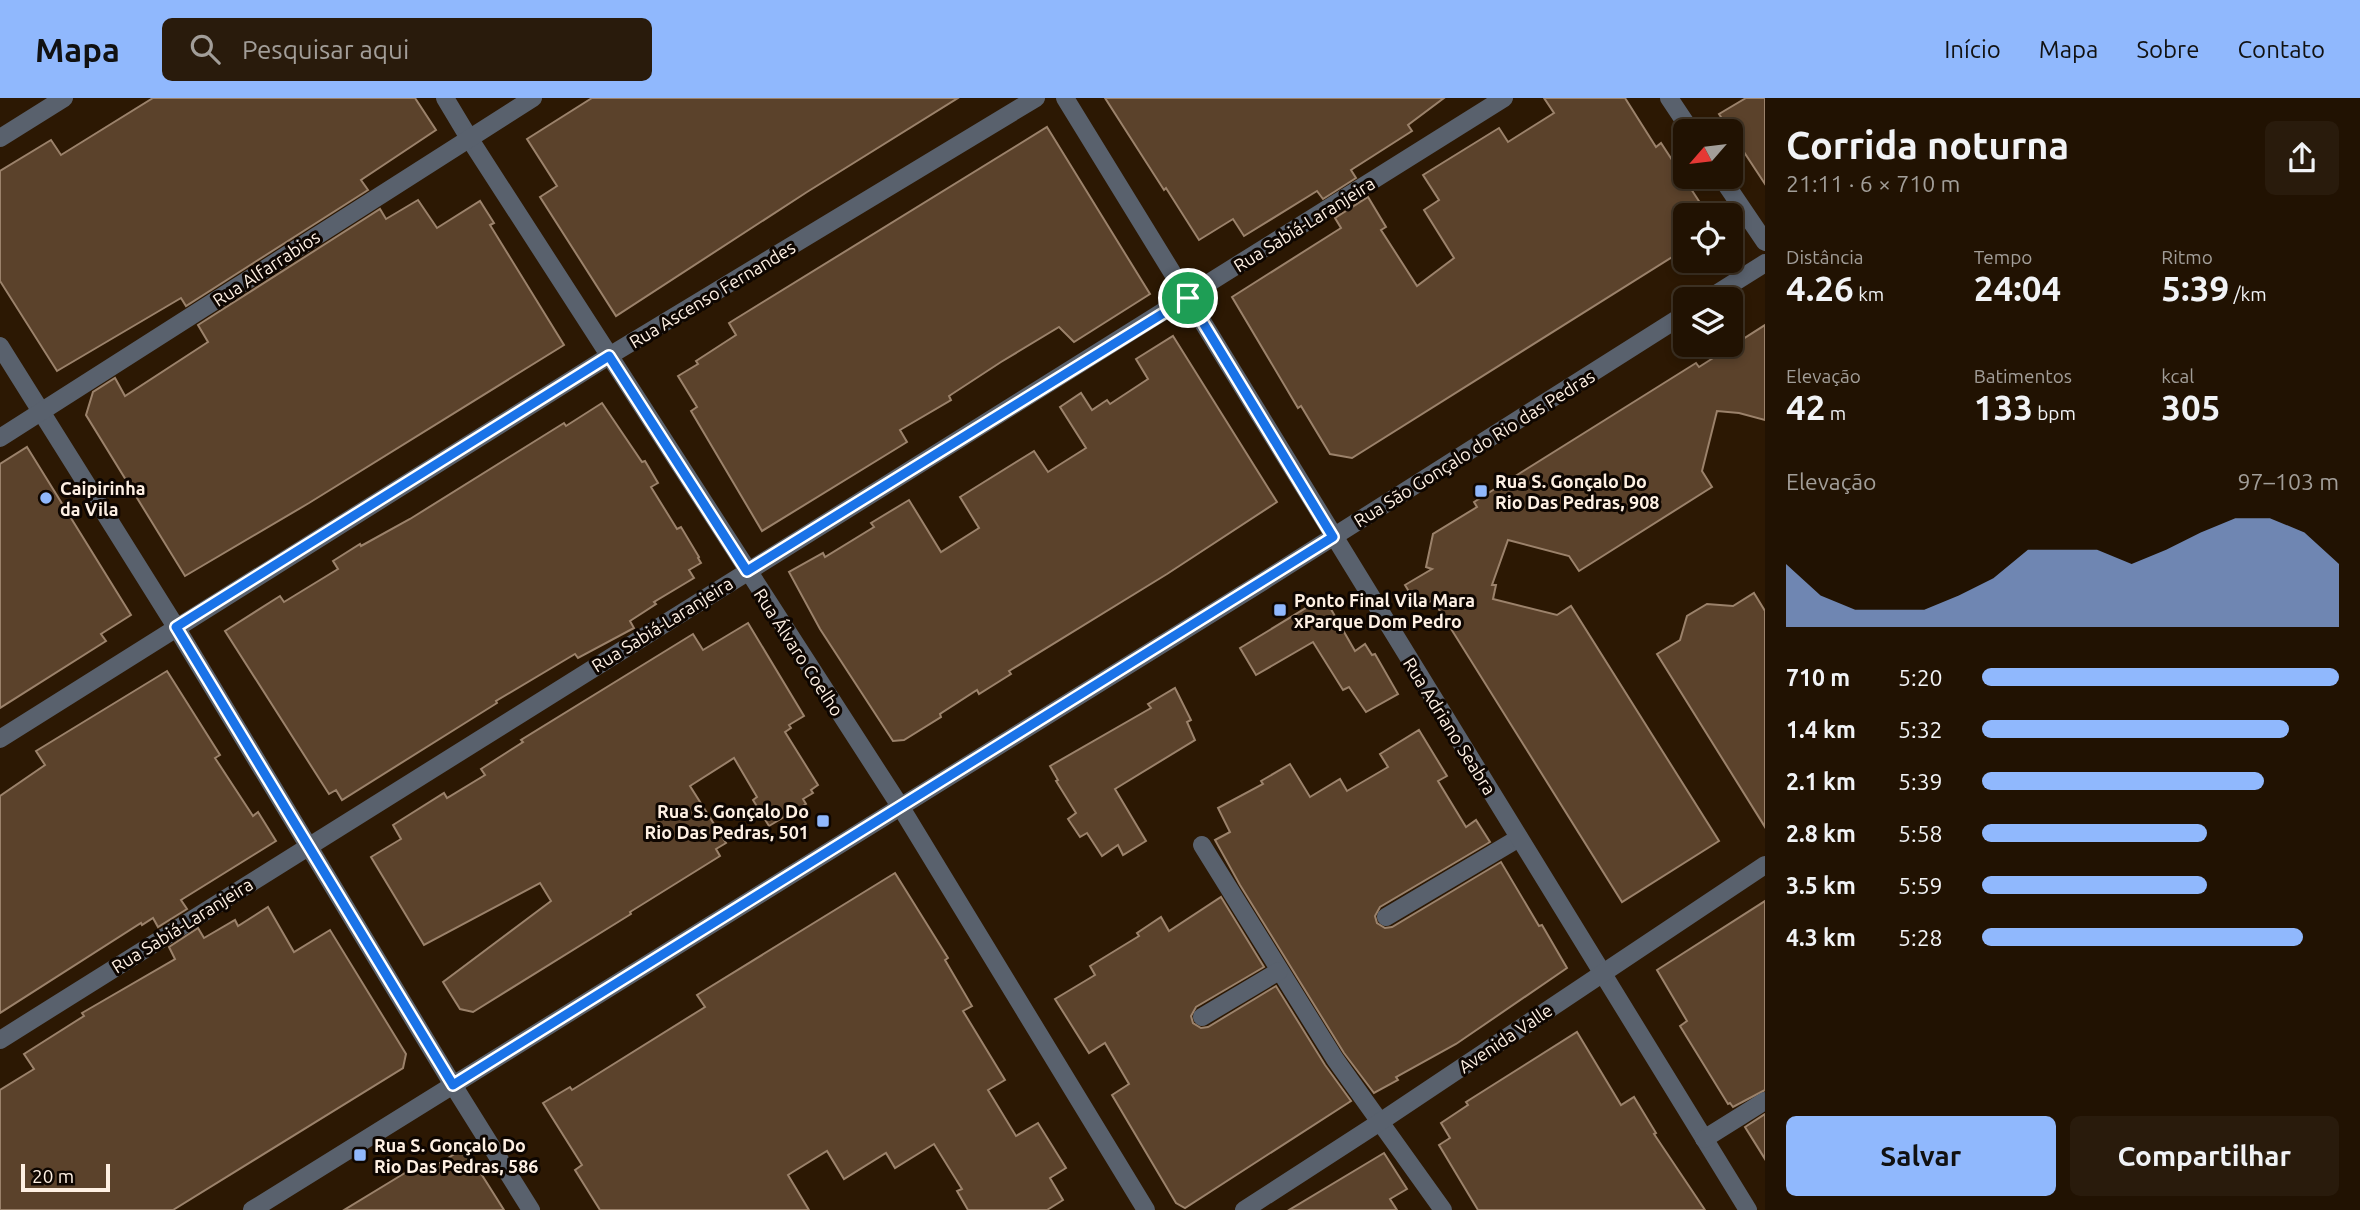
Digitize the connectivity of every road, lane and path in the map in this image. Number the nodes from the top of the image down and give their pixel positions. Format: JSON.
{"nodes":[{"id":1,"x":64,"y":98,"type":"edge"},
{"id":2,"x":445,"y":98,"type":"edge"},
{"id":3,"x":533,"y":98,"type":"edge"},
{"id":4,"x":1036,"y":98,"type":"edge"},
{"id":5,"x":1065,"y":98,"type":"edge"},
{"id":6,"x":1504,"y":98,"type":"edge"},
{"id":7,"x":1669,"y":98,"type":"edge"},
{"id":8,"x":1683,"y":119,"type":"edge"},
{"id":9,"x":0,"y":138,"type":"edge"},
{"id":10,"x":469,"y":138,"type":"junction"},
{"id":11,"x":1729,"y":189,"type":"edge"},
{"id":12,"x":1765,"y":242,"type":"edge"},
{"id":13,"x":1765,"y":263,"type":"edge"},
{"id":14,"x":1727,"y":287,"type":"edge"},
{"id":15,"x":1188,"y":298,"type":"junction"},
{"id":16,"x":1673,"y":322,"type":"edge"},
{"id":17,"x":0,"y":346,"type":"edge"},
{"id":18,"x":609,"y":356,"type":"junction"},
{"id":19,"x":41,"y":412,"type":"junction"},
{"id":20,"x":0,"y":438,"type":"edge"},
{"id":21,"x":1333,"y":537,"type":"junction"},
{"id":22,"x":747,"y":571,"type":"junction"},
{"id":23,"x":176,"y":627,"type":"junction"},
{"id":24,"x":0,"y":740,"type":"edge"},
{"id":25,"x":900,"y":806,"type":"junction"},
{"id":26,"x":1518,"y":838,"type":"junction"},
{"id":27,"x":308,"y":845,"type":"junction"},
{"id":28,"x":1202,"y":845,"type":"dead end"},
{"id":29,"x":1765,"y":865,"type":"edge"},
{"id":30,"x":1386,"y":917,"type":"dead end"},
{"id":31,"x":1279,"y":971,"type":"junction"},
{"id":32,"x":1602,"y":974,"type":"junction"},
{"id":33,"x":1202,"y":1017,"type":"dead end"},
{"id":34,"x":0,"y":1040,"type":"edge"},
{"id":35,"x":453,"y":1085,"type":"junction"},
{"id":36,"x":1765,"y":1101,"type":"edge"},
{"id":37,"x":1380,"y":1122,"type":"junction"},
{"id":38,"x":1704,"y":1139,"type":"junction"},
{"id":39,"x":252,"y":1210,"type":"edge"},
{"id":40,"x":531,"y":1210,"type":"edge"},
{"id":41,"x":1146,"y":1210,"type":"edge"},
{"id":42,"x":1244,"y":1210,"type":"edge"},
{"id":43,"x":1443,"y":1210,"type":"edge"},
{"id":44,"x":1748,"y":1210,"type":"edge"}],
"edges":[{"from":1,"to":9,"type":"street"},
{"from":2,"to":10,"type":"street","name":"Rua Álvaro Coelho"},
{"from":3,"to":10,"type":"street","name":"Rua Alfarrabios"},
{"from":4,"to":18,"type":"street","name":"Rua Ascenso Fernandes"},
{"from":5,"to":15,"type":"street","name":"Rua Adriano Seabra"},
{"from":6,"to":15,"type":"street","name":"Rua Sabiá-Laranjeira"},
{"from":7,"to":8,"type":"street"},
{"from":10,"to":18,"type":"street","name":"Rua Álvaro Coelho"},
{"from":10,"to":19,"type":"street","name":"Rua Alfarrabios"},
{"from":11,"to":12,"type":"street"},
{"from":13,"to":14,"type":"street"},
{"from":15,"to":21,"type":"street","name":"Rua Adriano Seabra"},
{"from":15,"to":22,"type":"street","name":"Rua Sabiá-Laranjeira"},
{"from":16,"to":21,"type":"street","name":"Rua São Gonçalo do Rio das Pedras"},
{"from":17,"to":19,"type":"street"},
{"from":18,"to":22,"type":"street","name":"Rua Álvaro Coelho"},
{"from":18,"to":23,"type":"street","name":"Rua Ascenso Fernandes"},
{"from":19,"to":20,"type":"street","name":"Rua Alfarrabios"},
{"from":19,"to":23,"type":"street"},
{"from":21,"to":25,"type":"street","name":"Rua São Gonçalo do Rio das Pedras"},
{"from":21,"to":26,"type":"street","name":"Rua Adriano Seabra"},
{"from":22,"to":25,"type":"street","name":"Rua Álvaro Coelho"},
{"from":22,"to":27,"type":"street","name":"Rua Sabiá-Laranjeira"},
{"from":23,"to":24,"type":"street","name":"Rua Ascenso Fernandes"},
{"from":23,"to":27,"type":"street"},
{"from":25,"to":35,"type":"street"},
{"from":25,"to":41,"type":"street","name":"Rua Álvaro Coelho"},
{"from":26,"to":30,"type":"street"},
{"from":26,"to":32,"type":"street","name":"Rua Adriano Seabra"},
{"from":27,"to":34,"type":"street","name":"Rua Sabiá-Laranjeira"},
{"from":27,"to":35,"type":"street"},
{"from":28,"to":31,"type":"street"},
{"from":29,"to":32,"type":"street","name":"Avenida Valle"},
{"from":31,"to":33,"type":"street"},
{"from":31,"to":37,"type":"street"},
{"from":32,"to":37,"type":"street","name":"Avenida Valle"},
{"from":32,"to":38,"type":"street","name":"Rua Adriano Seabra"},
{"from":35,"to":39,"type":"street"},
{"from":35,"to":40,"type":"street"},
{"from":36,"to":38,"type":"street"},
{"from":37,"to":42,"type":"street","name":"Avenida Valle"},
{"from":37,"to":43,"type":"street"},
{"from":38,"to":44,"type":"street","name":"Rua Adriano Seabra"}]}
